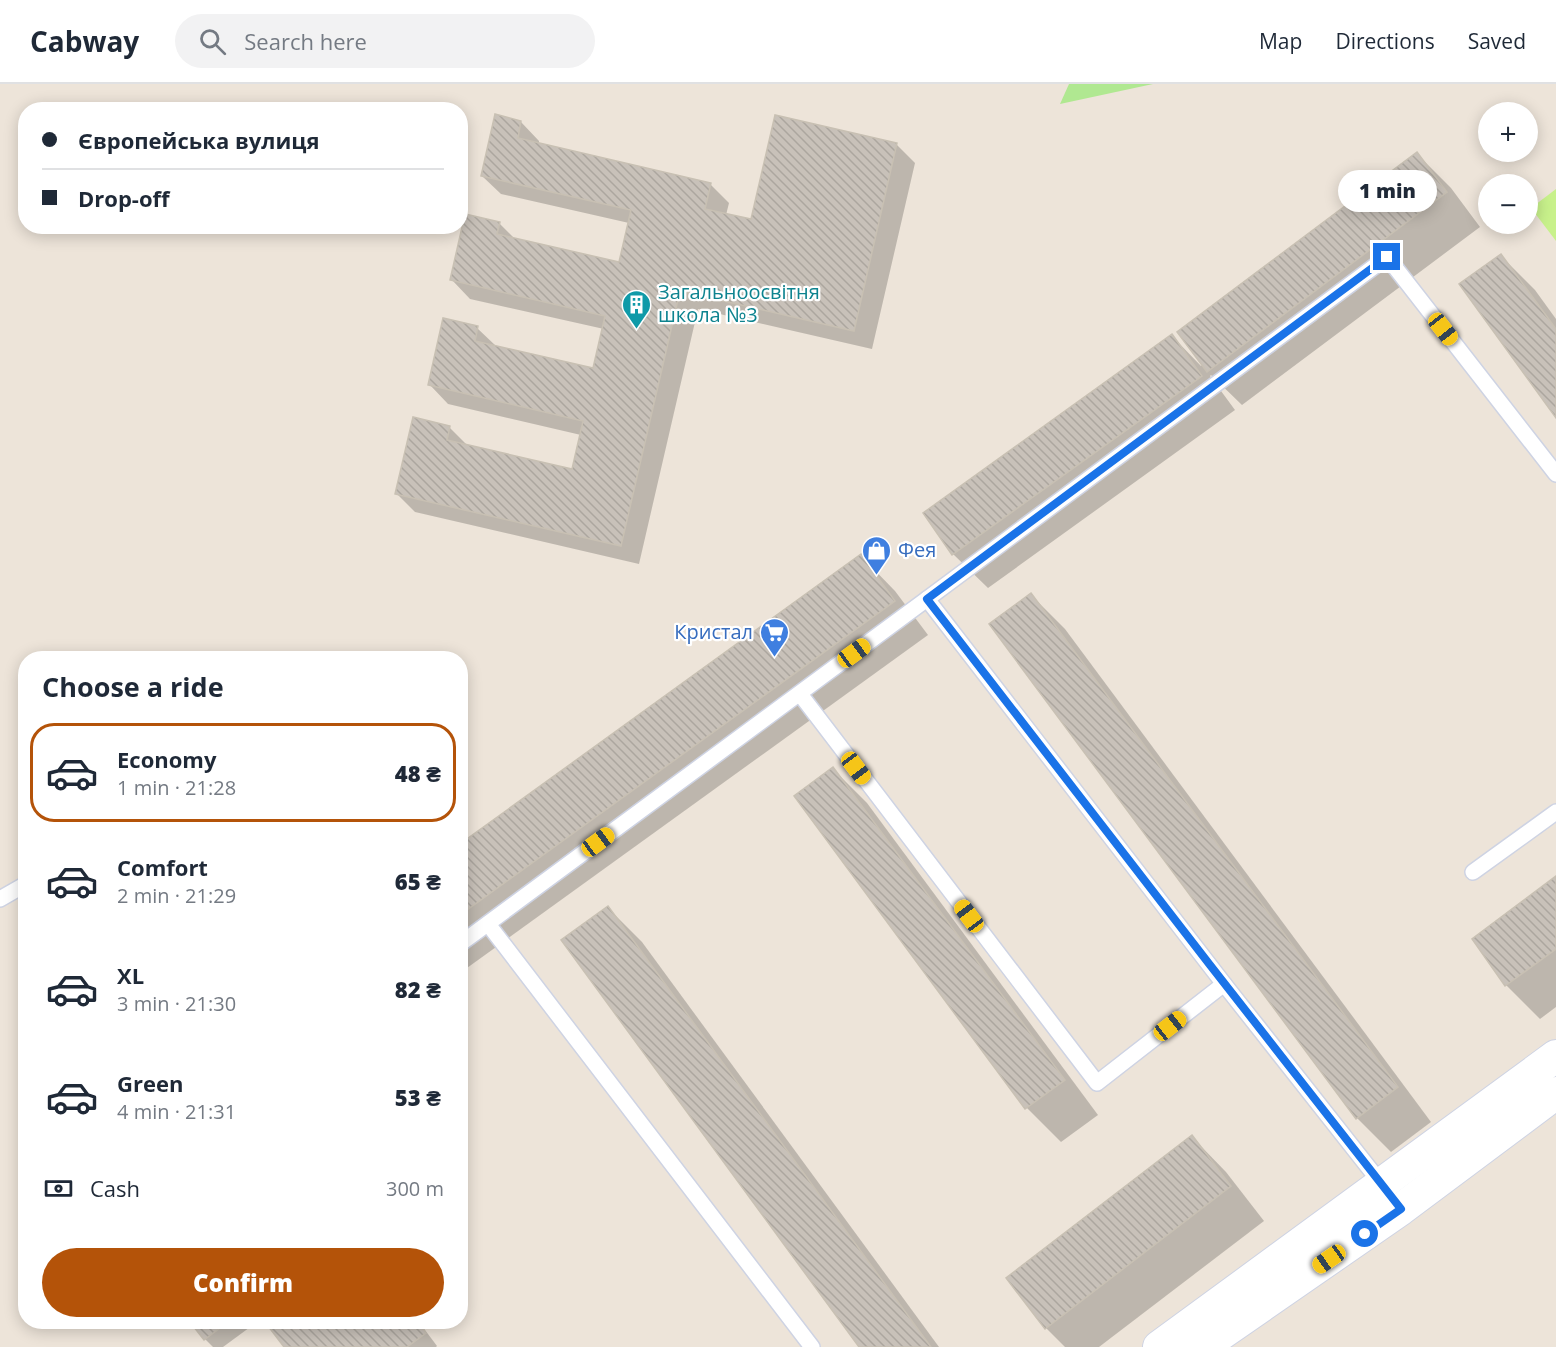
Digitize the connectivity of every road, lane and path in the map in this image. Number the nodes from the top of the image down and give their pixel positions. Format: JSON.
{"nodes":[{"id":1,"x":1556,"y":474,"type":"edge"},
{"id":2,"x":927,"y":599,"type":"junction"},
{"id":3,"x":800,"y":694,"type":"junction"},
{"id":4,"x":1556,"y":812,"type":"edge"},
{"id":5,"x":1473,"y":872,"type":"dead end"},
{"id":6,"x":18,"y":889,"type":"edge"},
{"id":7,"x":0,"y":899,"type":"edge"},
{"id":8,"x":488,"y":924,"type":"junction"},
{"id":9,"x":468,"y":938,"type":"edge"},
{"id":10,"x":1224,"y":984,"type":"junction"},
{"id":11,"x":1556,"y":1056,"type":"edge"},
{"id":12,"x":1556,"y":1094,"type":"edge"},
{"id":13,"x":1401,"y":1209,"type":"junction"},
{"id":14,"x":812,"y":1347,"type":"edge"},
{"id":15,"x":1159,"y":1347,"type":"edge"},
{"id":16,"x":1202,"y":1347,"type":"edge"}],
"edges":[{"from":1,"to":2,"type":"lane"},
{"from":2,"to":3,"type":"lane"},
{"from":2,"to":10,"type":"lane"},
{"from":3,"to":8,"type":"lane"},
{"from":3,"to":10,"type":"lane"},
{"from":4,"to":5,"type":"lane"},
{"from":6,"to":7,"type":"lane"},
{"from":8,"to":9,"type":"lane"},
{"from":8,"to":14,"type":"lane"},
{"from":10,"to":13,"type":"lane"},
{"from":11,"to":15,"type":"street"},
{"from":12,"to":13,"type":"street"},
{"from":13,"to":16,"type":"street"}]}
